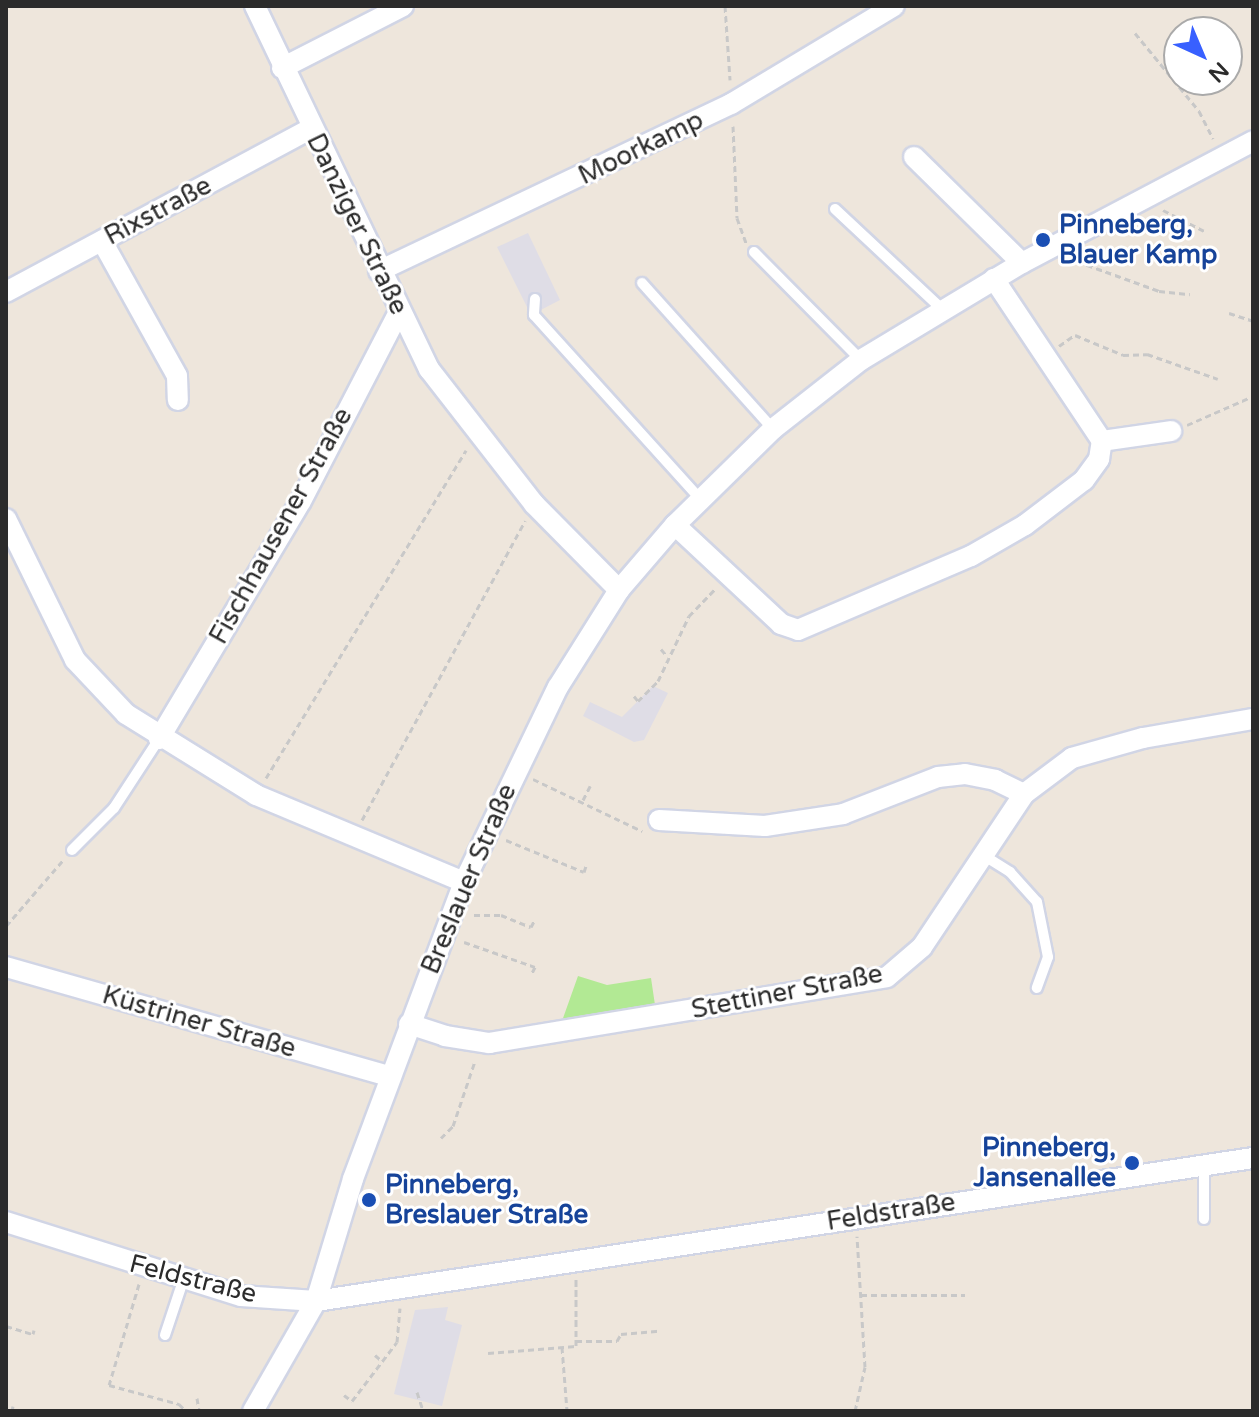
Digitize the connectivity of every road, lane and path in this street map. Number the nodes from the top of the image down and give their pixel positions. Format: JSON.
{"nodes":[{"id":1,"x":255,"y":6,"type":"edge"},
{"id":2,"x":403,"y":6,"type":"edge"},
{"id":3,"x":725,"y":6,"type":"edge"},
{"id":4,"x":894,"y":6,"type":"edge"},
{"id":5,"x":1135,"y":33,"type":"dead end"},
{"id":6,"x":282,"y":68,"type":"junction"},
{"id":7,"x":728,"y":106,"type":"junction"},
{"id":8,"x":310,"y":129,"type":"junction"},
{"id":9,"x":1253,"y":141,"type":"edge"},
{"id":10,"x":1221,"y":155,"type":"junction"},
{"id":11,"x":914,"y":157,"type":"dead end"},
{"id":12,"x":1153,"y":192,"type":"junction"},
{"id":13,"x":835,"y":209,"type":"dead end"},
{"id":14,"x":1204,"y":231,"type":"dead end"},
{"id":15,"x":102,"y":241,"type":"junction"},
{"id":16,"x":1060,"y":242,"type":"junction"},
{"id":17,"x":754,"y":252,"type":"joint"},
{"id":18,"x":1022,"y":263,"type":"junction"},
{"id":19,"x":379,"y":271,"type":"junction"},
{"id":20,"x":994,"y":279,"type":"junction"},
{"id":21,"x":642,"y":283,"type":"dead end"},
{"id":22,"x":6,"y":292,"type":"edge"},
{"id":23,"x":1190,"y":294,"type":"dead end"},
{"id":24,"x":535,"y":299,"type":"dead end"},
{"id":25,"x":942,"y":309,"type":"junction"},
{"id":26,"x":399,"y":312,"type":"junction"},
{"id":27,"x":1229,"y":313,"type":"dead end"},
{"id":28,"x":1253,"y":321,"type":"edge"},
{"id":29,"x":1046,"y":355,"type":"junction"},
{"id":30,"x":861,"y":360,"type":"junction"},
{"id":31,"x":1218,"y":379,"type":"dead end"},
{"id":32,"x":1253,"y":396,"type":"edge"},
{"id":33,"x":178,"y":400,"type":"dead end"},
{"id":34,"x":773,"y":429,"type":"junction"},
{"id":35,"x":1171,"y":431,"type":"joint"},
{"id":36,"x":476,"y":433,"type":"junction"},
{"id":37,"x":1102,"y":441,"type":"junction"},
{"id":38,"x":701,"y":500,"type":"junction"},
{"id":39,"x":534,"y":504,"type":"junction"},
{"id":40,"x":6,"y":519,"type":"edge"},
{"id":41,"x":675,"y":525,"type":"junction"},
{"id":42,"x":729,"y":575,"type":"junction"},
{"id":43,"x":619,"y":590,"type":"junction"},
{"id":44,"x":661,"y":649,"type":"dead end"},
{"id":45,"x":666,"y":655,"type":"junction"},
{"id":46,"x":634,"y":696,"type":"dead end"},
{"id":47,"x":1253,"y":719,"type":"edge"},
{"id":48,"x":159,"y":739,"type":"junction"},
{"id":49,"x":515,"y":770,"type":"junction"},
{"id":50,"x":590,"y":786,"type":"dead end"},
{"id":51,"x":1024,"y":794,"type":"junction"},
{"id":52,"x":256,"y":795,"type":"junction"},
{"id":53,"x":582,"y":802,"type":"junction"},
{"id":54,"x":659,"y":820,"type":"joint"},
{"id":55,"x":352,"y":839,"type":"junction"},
{"id":56,"x":506,"y":840,"type":"dead end"},
{"id":57,"x":72,"y":850,"type":"joint"},
{"id":58,"x":982,"y":855,"type":"junction"},
{"id":59,"x":586,"y":866,"type":"dead end"},
{"id":60,"x":464,"y":882,"type":"junction"},
{"id":61,"x":474,"y":915,"type":"dead end"},
{"id":62,"x":534,"y":921,"type":"dead end"},
{"id":63,"x":6,"y":926,"type":"edge"},
{"id":64,"x":464,"y":942,"type":"dead end"},
{"id":65,"x":498,"y":953,"type":"junction"},
{"id":66,"x":496,"y":959,"type":"dead end"},
{"id":67,"x":6,"y":967,"type":"edge"},
{"id":68,"x":532,"y":973,"type":"dead end"},
{"id":69,"x":1037,"y":988,"type":"dead end"},
{"id":70,"x":409,"y":1024,"type":"junction"},
{"id":71,"x":477,"y":1041,"type":"junction"},
{"id":72,"x":391,"y":1077,"type":"junction"},
{"id":73,"x":441,"y":1138,"type":"dead end"},
{"id":74,"x":1253,"y":1158,"type":"edge"},
{"id":75,"x":1204,"y":1163,"type":"junction"},
{"id":76,"x":855,"y":1217,"type":"junction"},
{"id":77,"x":1204,"y":1219,"type":"dead end"},
{"id":78,"x":6,"y":1222,"type":"edge"},
{"id":79,"x":576,"y":1262,"type":"junction"},
{"id":80,"x":144,"y":1269,"type":"junction"},
{"id":81,"x":183,"y":1281,"type":"junction"},
{"id":82,"x":401,"y":1288,"type":"junction"},
{"id":83,"x":860,"y":1295,"type":"junction"},
{"id":84,"x":965,"y":1295,"type":"dead end"},
{"id":85,"x":316,"y":1301,"type":"junction"},
{"id":86,"x":6,"y":1326,"type":"edge"},
{"id":87,"x":34,"y":1330,"type":"dead end"},
{"id":88,"x":659,"y":1331,"type":"dead end"},
{"id":89,"x":165,"y":1335,"type":"dead end"},
{"id":90,"x":576,"y":1341,"type":"junction"},
{"id":91,"x":562,"y":1347,"type":"junction"},
{"id":92,"x":488,"y":1353,"type":"dead end"},
{"id":93,"x":375,"y":1355,"type":"dead end"},
{"id":94,"x":382,"y":1361,"type":"junction"},
{"id":95,"x":417,"y":1392,"type":"dead end"},
{"id":96,"x":344,"y":1395,"type":"dead end"},
{"id":97,"x":197,"y":1398,"type":"dead end"},
{"id":98,"x":186,"y":1411,"type":"edge"},
{"id":99,"x":199,"y":1411,"type":"edge"},
{"id":100,"x":253,"y":1411,"type":"edge"},
{"id":101,"x":423,"y":1411,"type":"edge"},
{"id":102,"x":567,"y":1411,"type":"edge"},
{"id":103,"x":855,"y":1411,"type":"edge"}],
"edges":[{"from":1,"to":6,"type":"street","name":"Danziger Straße"},
{"from":2,"to":6,"type":"street"},
{"from":3,"to":7,"type":"path"},
{"from":4,"to":7,"type":"street","name":"Moorkamp"},
{"from":5,"to":10,"type":"path"},
{"from":6,"to":8,"type":"street","name":"Danziger Straße"},
{"from":7,"to":17,"type":"path"},
{"from":7,"to":19,"type":"street","name":"Moorkamp"},
{"from":8,"to":15,"type":"street","name":"Rixstraße"},
{"from":8,"to":19,"type":"street","name":"Danziger Straße"},
{"from":9,"to":10,"type":"street","name":"Breslauer Straße"},
{"from":10,"to":12,"type":"street","name":"Breslauer Straße"},
{"from":11,"to":18,"type":"street"},
{"from":12,"to":14,"type":"path"},
{"from":12,"to":16,"type":"street","name":"Breslauer Straße"},
{"from":13,"to":25,"type":"lane"},
{"from":15,"to":22,"type":"street","name":"Rixstraße"},
{"from":15,"to":33,"type":"street"},
{"from":16,"to":18,"type":"street","name":"Breslauer Straße"},
{"from":16,"to":23,"type":"path"},
{"from":17,"to":30,"type":"lane"},
{"from":18,"to":20,"type":"street","name":"Breslauer Straße"},
{"from":19,"to":26,"type":"street","name":"Danziger Straße"},
{"from":20,"to":25,"type":"street","name":"Breslauer Straße"},
{"from":20,"to":29,"type":"street"},
{"from":21,"to":34,"type":"lane"},
{"from":24,"to":38,"type":"lane"},
{"from":25,"to":30,"type":"street","name":"Breslauer Straße"},
{"from":26,"to":36,"type":"street","name":"Danziger Straße"},
{"from":26,"to":48,"type":"street","name":"Fischhausener Straße"},
{"from":27,"to":28,"type":"path"},
{"from":29,"to":31,"type":"path"},
{"from":29,"to":37,"type":"street"},
{"from":30,"to":34,"type":"street","name":"Breslauer Straße"},
{"from":32,"to":35,"type":"path"},
{"from":34,"to":38,"type":"street","name":"Breslauer Straße"},
{"from":35,"to":37,"type":"street"},
{"from":36,"to":39,"type":"street","name":"Danziger Straße"},
{"from":36,"to":52,"type":"path"},
{"from":37,"to":42,"type":"street"},
{"from":38,"to":41,"type":"street","name":"Breslauer Straße"},
{"from":39,"to":43,"type":"street","name":"Danziger Straße"},
{"from":39,"to":55,"type":"path"},
{"from":40,"to":48,"type":"street"},
{"from":41,"to":42,"type":"street"},
{"from":41,"to":43,"type":"street","name":"Breslauer Straße"},
{"from":42,"to":45,"type":"path"},
{"from":43,"to":49,"type":"street","name":"Breslauer Straße"},
{"from":44,"to":45,"type":"path"},
{"from":45,"to":46,"type":"path"},
{"from":47,"to":51,"type":"street","name":"Stettiner Straße"},
{"from":48,"to":52,"type":"street"},
{"from":48,"to":57,"type":"lane"},
{"from":49,"to":53,"type":"path"},
{"from":49,"to":60,"type":"street","name":"Breslauer Straße"},
{"from":50,"to":53,"type":"path"},
{"from":51,"to":54,"type":"street"},
{"from":51,"to":58,"type":"street","name":"Stettiner Straße"},
{"from":52,"to":55,"type":"street"},
{"from":53,"to":54,"type":"path"},
{"from":55,"to":60,"type":"street"},
{"from":56,"to":59,"type":"path"},
{"from":57,"to":63,"type":"path"},
{"from":58,"to":69,"type":"lane"},
{"from":58,"to":71,"type":"street","name":"Stettiner Straße"},
{"from":60,"to":70,"type":"street","name":"Breslauer Straße"},
{"from":61,"to":62,"type":"path"},
{"from":64,"to":65,"type":"path"},
{"from":65,"to":66,"type":"path"},
{"from":65,"to":68,"type":"path"},
{"from":67,"to":72,"type":"street","name":"Küstriner Straße"},
{"from":70,"to":71,"type":"street","name":"Stettiner Straße"},
{"from":70,"to":72,"type":"street","name":"Breslauer Straße"},
{"from":71,"to":73,"type":"path"},
{"from":72,"to":85,"type":"street","name":"Breslauer Straße"},
{"from":74,"to":75,"type":"street","name":"Feldstraße"},
{"from":75,"to":76,"type":"street","name":"Feldstraße"},
{"from":75,"to":77,"type":"lane"},
{"from":76,"to":79,"type":"street","name":"Feldstraße"},
{"from":76,"to":83,"type":"path"},
{"from":78,"to":80,"type":"street","name":"Feldstraße"},
{"from":79,"to":82,"type":"street","name":"Feldstraße"},
{"from":79,"to":90,"type":"path"},
{"from":80,"to":81,"type":"street","name":"Feldstraße"},
{"from":80,"to":98,"type":"path"},
{"from":81,"to":85,"type":"street","name":"Feldstraße"},
{"from":81,"to":89,"type":"lane"},
{"from":82,"to":85,"type":"street","name":"Feldstraße"},
{"from":82,"to":94,"type":"path"},
{"from":83,"to":84,"type":"path"},
{"from":83,"to":103,"type":"path"},
{"from":85,"to":100,"type":"street","name":"Breslauer Straße"},
{"from":86,"to":87,"type":"path"},
{"from":88,"to":90,"type":"path"},
{"from":90,"to":91,"type":"path"},
{"from":91,"to":92,"type":"path"},
{"from":91,"to":102,"type":"path"},
{"from":93,"to":94,"type":"path"},
{"from":94,"to":96,"type":"path"},
{"from":95,"to":101,"type":"path"},
{"from":97,"to":99,"type":"path"}]}
